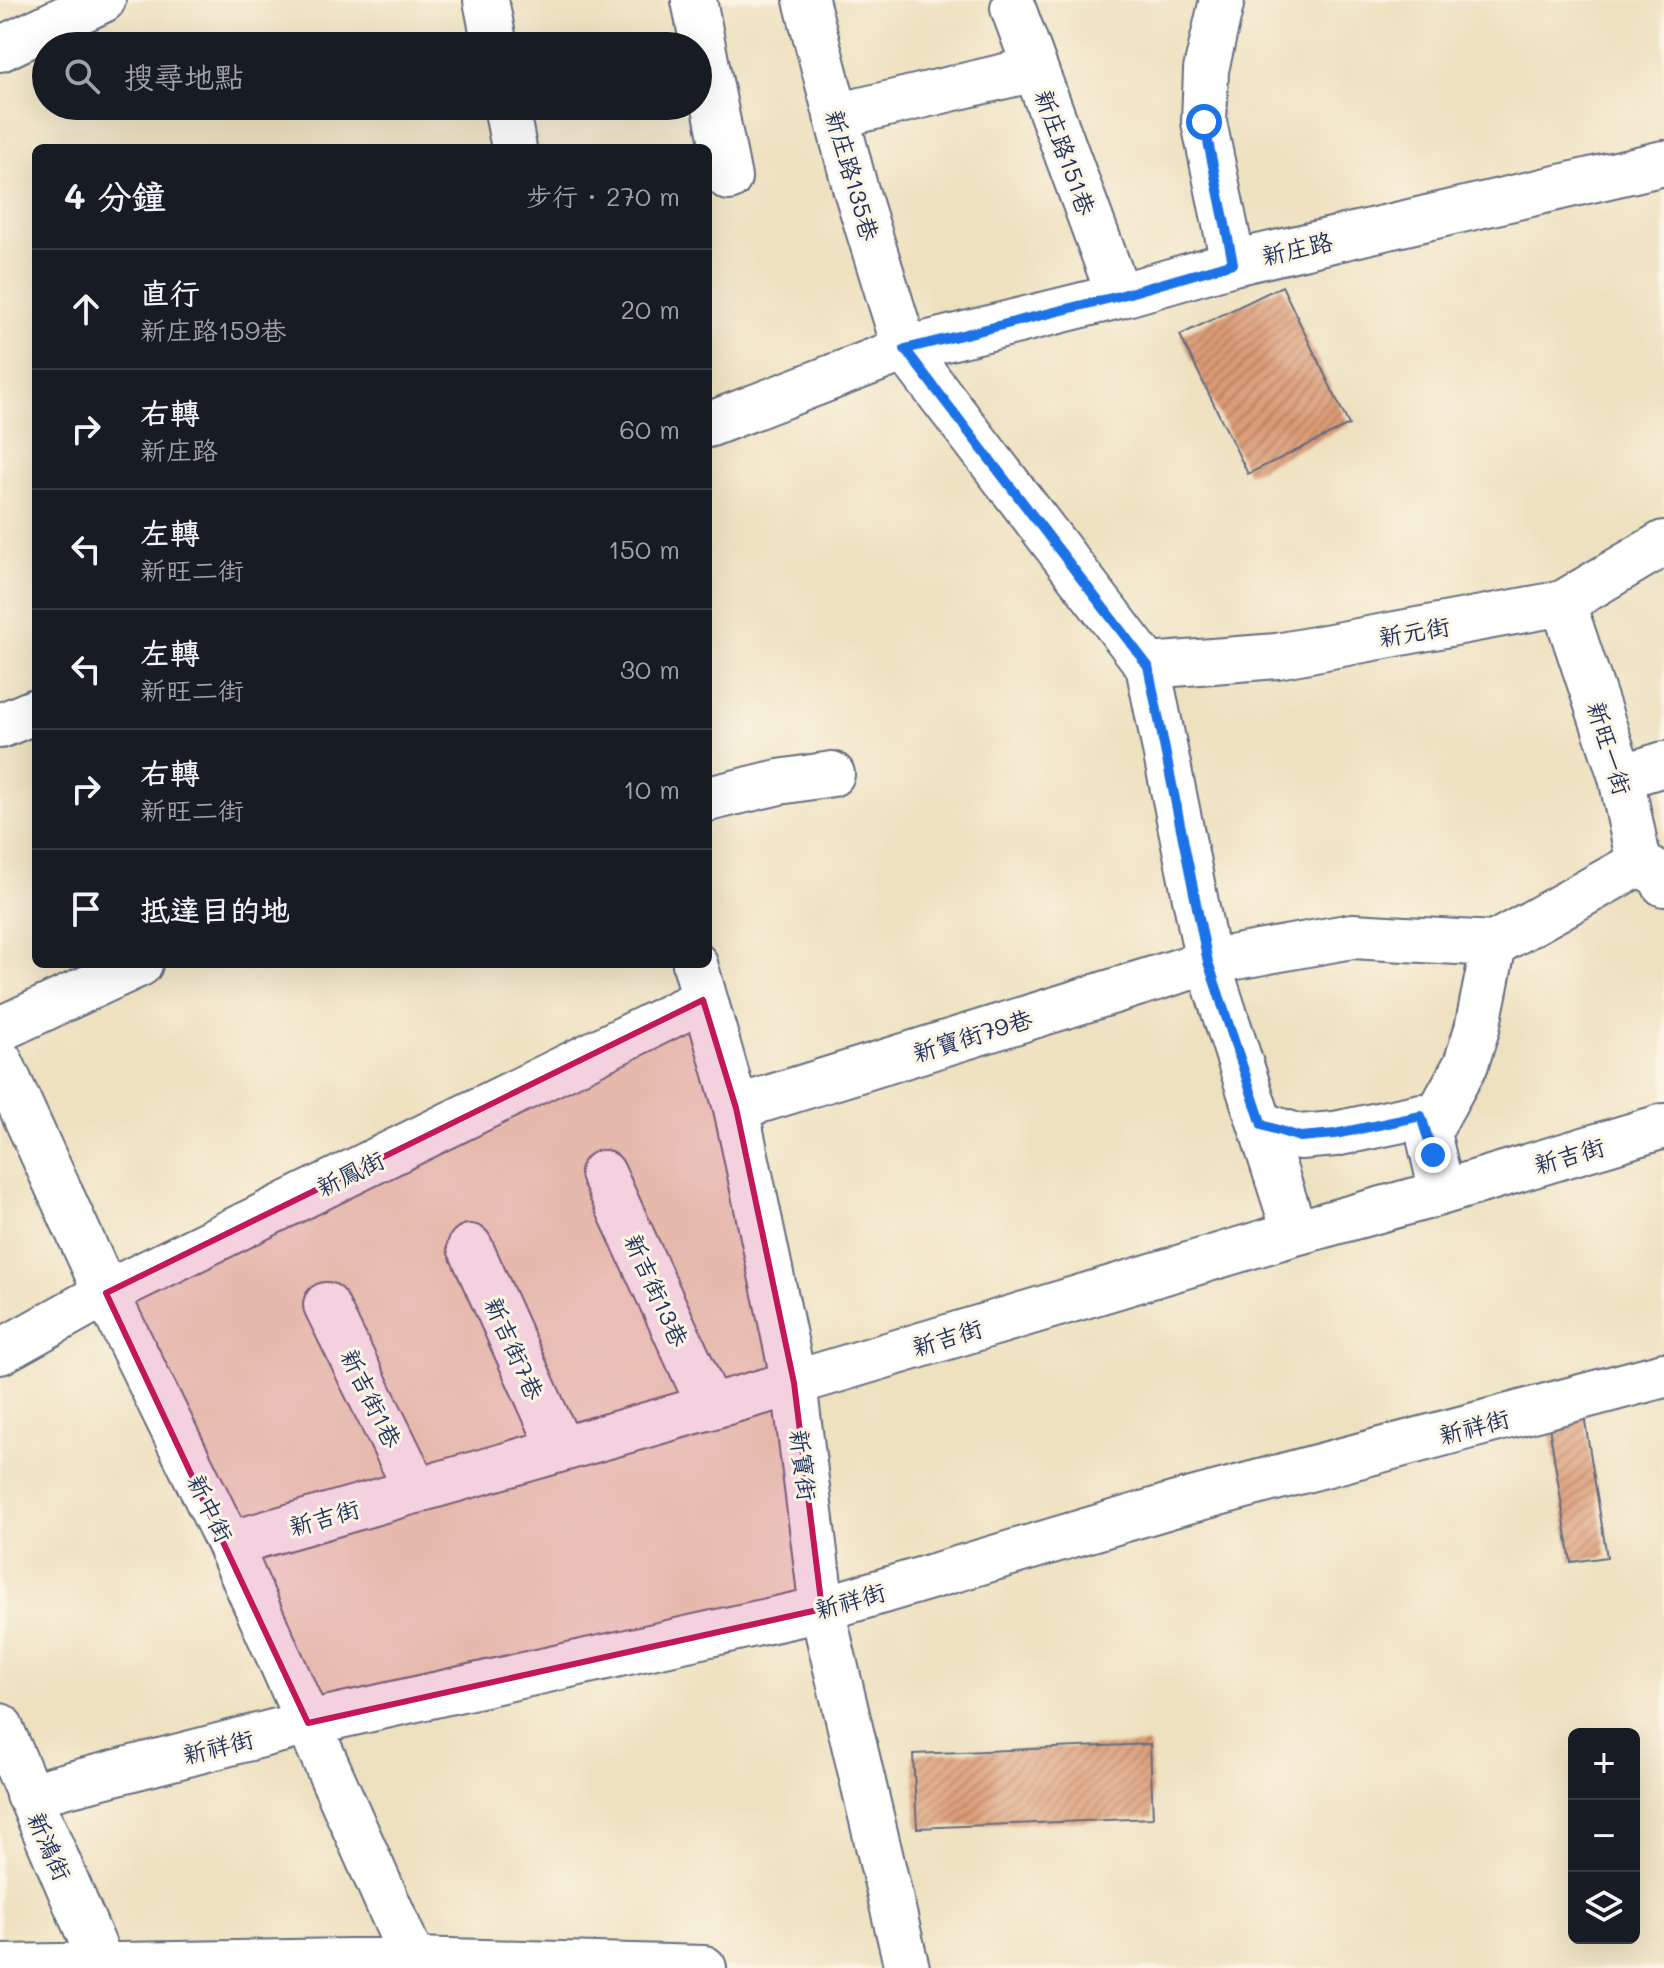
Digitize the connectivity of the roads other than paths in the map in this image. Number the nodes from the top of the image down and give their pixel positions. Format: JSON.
{"nodes":[{"id":1,"x":103,"y":0,"type":"edge"},
{"id":2,"x":486,"y":0,"type":"edge"},
{"id":3,"x":694,"y":0,"type":"edge"},
{"id":4,"x":806,"y":0,"type":"edge"},
{"id":5,"x":1222,"y":0,"type":"edge"},
{"id":6,"x":1013,"y":8,"type":"dead end"},
{"id":7,"x":36,"y":32,"type":"edge"},
{"id":8,"x":492,"y":32,"type":"edge"},
{"id":9,"x":700,"y":32,"type":"edge"},
{"id":10,"x":32,"y":34,"type":"edge"},
{"id":11,"x":0,"y":49,"type":"edge"},
{"id":12,"x":1035,"y":69,"type":"junction"},
{"id":13,"x":712,"y":92,"type":"edge"},
{"id":14,"x":836,"y":116,"type":"junction"},
{"id":15,"x":509,"y":120,"type":"edge"},
{"id":16,"x":513,"y":144,"type":"edge"},
{"id":17,"x":1664,"y":163,"type":"edge"},
{"id":18,"x":729,"y":178,"type":"dead end"},
{"id":19,"x":1233,"y":263,"type":"junction"},
{"id":20,"x":1119,"y":296,"type":"junction"},
{"id":21,"x":905,"y":349,"type":"junction"},
{"id":22,"x":712,"y":423,"type":"edge"},
{"id":23,"x":1664,"y":543,"type":"edge"},
{"id":24,"x":1563,"y":603,"type":"junction"},
{"id":25,"x":1148,"y":666,"type":"junction"},
{"id":26,"x":32,"y":713,"type":"edge"},
{"id":27,"x":0,"y":726,"type":"edge"},
{"id":28,"x":1664,"y":764,"type":"edge"},
{"id":29,"x":832,"y":774,"type":"dead end"},
{"id":30,"x":1621,"y":777,"type":"junction"},
{"id":31,"x":712,"y":798,"type":"edge"},
{"id":32,"x":1652,"y":873,"type":"edge"},
{"id":33,"x":1494,"y":944,"type":"junction"},
{"id":34,"x":1208,"y":962,"type":"junction"},
{"id":35,"x":131,"y":968,"type":"edge"},
{"id":36,"x":699,"y":982,"type":"edge"},
{"id":37,"x":0,"y":1029,"type":"edge"},
{"id":38,"x":0,"y":1061,"type":"edge"},
{"id":39,"x":736,"y":1108,"type":"junction"},
{"id":40,"x":1262,"y":1125,"type":"junction"},
{"id":41,"x":1664,"y":1126,"type":"edge"},
{"id":42,"x":1428,"y":1133,"type":"junction"},
{"id":43,"x":603,"y":1173,"type":"dead end"},
{"id":44,"x":1442,"y":1192,"type":"junction"},
{"id":45,"x":1295,"y":1233,"type":"junction"},
{"id":46,"x":470,"y":1247,"type":"dead end"},
{"id":47,"x":106,"y":1293,"type":"junction"},
{"id":48,"x":326,"y":1305,"type":"dead end"},
{"id":49,"x":0,"y":1352,"type":"edge"},
{"id":50,"x":1664,"y":1375,"type":"edge"},
{"id":51,"x":794,"y":1383,"type":"junction"},
{"id":52,"x":710,"y":1407,"type":"junction"},
{"id":53,"x":561,"y":1449,"type":"junction"},
{"id":54,"x":417,"y":1491,"type":"junction"},
{"id":55,"x":229,"y":1544,"type":"junction"},
{"id":56,"x":822,"y":1609,"type":"junction"},
{"id":57,"x":308,"y":1723,"type":"junction"},
{"id":58,"x":0,"y":1726,"type":"edge"},
{"id":59,"x":28,"y":1795,"type":"junction"},
{"id":60,"x":413,"y":1960,"type":"junction"},
{"id":61,"x":102,"y":1965,"type":"junction"},
{"id":62,"x":0,"y":1967,"type":"edge"},
{"id":63,"x":704,"y":1968,"type":"edge"},
{"id":64,"x":907,"y":1968,"type":"edge"}],
"edges":[{"from":1,"to":7,"type":"street"},
{"from":2,"to":8,"type":"street"},
{"from":3,"to":9,"type":"street"},
{"from":4,"to":14,"type":"street","name":"新庄路135巷"},
{"from":5,"to":19,"type":"street"},
{"from":6,"to":12,"type":"street","name":"新庄路151巷"},
{"from":10,"to":11,"type":"street"},
{"from":12,"to":14,"type":"street"},
{"from":12,"to":20,"type":"street","name":"新庄路151巷"},
{"from":13,"to":18,"type":"street"},
{"from":14,"to":21,"type":"street","name":"新庄路135巷"},
{"from":15,"to":16,"type":"street"},
{"from":17,"to":19,"type":"street","name":"新庄路"},
{"from":19,"to":20,"type":"street","name":"新庄路"},
{"from":20,"to":21,"type":"street","name":"新庄路"},
{"from":21,"to":22,"type":"street","name":"新庄路"},
{"from":21,"to":25,"type":"street"},
{"from":23,"to":24,"type":"street","name":"新元街"},
{"from":24,"to":25,"type":"street","name":"新元街"},
{"from":24,"to":30,"type":"street","name":"新旺一街"},
{"from":25,"to":34,"type":"street"},
{"from":26,"to":27,"type":"street"},
{"from":28,"to":30,"type":"street"},
{"from":29,"to":31,"type":"street"},
{"from":30,"to":32,"type":"street","name":"新旺一街"},
{"from":32,"to":33,"type":"street"},
{"from":33,"to":34,"type":"street","name":"新寶街79巷"},
{"from":33,"to":42,"type":"street"},
{"from":34,"to":39,"type":"street","name":"新寶街79巷"},
{"from":34,"to":40,"type":"street"},
{"from":35,"to":37,"type":"street"},
{"from":36,"to":39,"type":"street","name":"新寶街"},
{"from":36,"to":47,"type":"street","name":"新鳳街"},
{"from":38,"to":47,"type":"street","name":"新中街"},
{"from":39,"to":51,"type":"street","name":"新寶街"},
{"from":40,"to":42,"type":"street"},
{"from":40,"to":45,"type":"street"},
{"from":41,"to":44,"type":"street","name":"新吉街"},
{"from":42,"to":44,"type":"street"},
{"from":43,"to":52,"type":"street","name":"新吉街13巷"},
{"from":44,"to":45,"type":"street","name":"新吉街"},
{"from":45,"to":51,"type":"street","name":"新吉街"},
{"from":46,"to":53,"type":"street","name":"新吉街7巷"},
{"from":47,"to":49,"type":"street","name":"新鳳街"},
{"from":47,"to":55,"type":"street","name":"新中街"},
{"from":48,"to":54,"type":"street","name":"新吉街1巷"},
{"from":50,"to":56,"type":"street","name":"新祥街"},
{"from":51,"to":52,"type":"street","name":"新吉街"},
{"from":51,"to":56,"type":"street","name":"新寶街"},
{"from":52,"to":53,"type":"street","name":"新吉街"},
{"from":53,"to":54,"type":"street","name":"新吉街"},
{"from":54,"to":55,"type":"street","name":"新吉街"},
{"from":55,"to":57,"type":"street","name":"新中街"},
{"from":56,"to":57,"type":"street","name":"新祥街"},
{"from":56,"to":64,"type":"street","name":"新寶街"},
{"from":57,"to":59,"type":"street","name":"新祥街"},
{"from":57,"to":60,"type":"street","name":"新中街"},
{"from":58,"to":59,"type":"street","name":"新鴻街"},
{"from":59,"to":61,"type":"street","name":"新鴻街"},
{"from":60,"to":61,"type":"street"},
{"from":60,"to":63,"type":"street"},
{"from":61,"to":62,"type":"street"}]}
